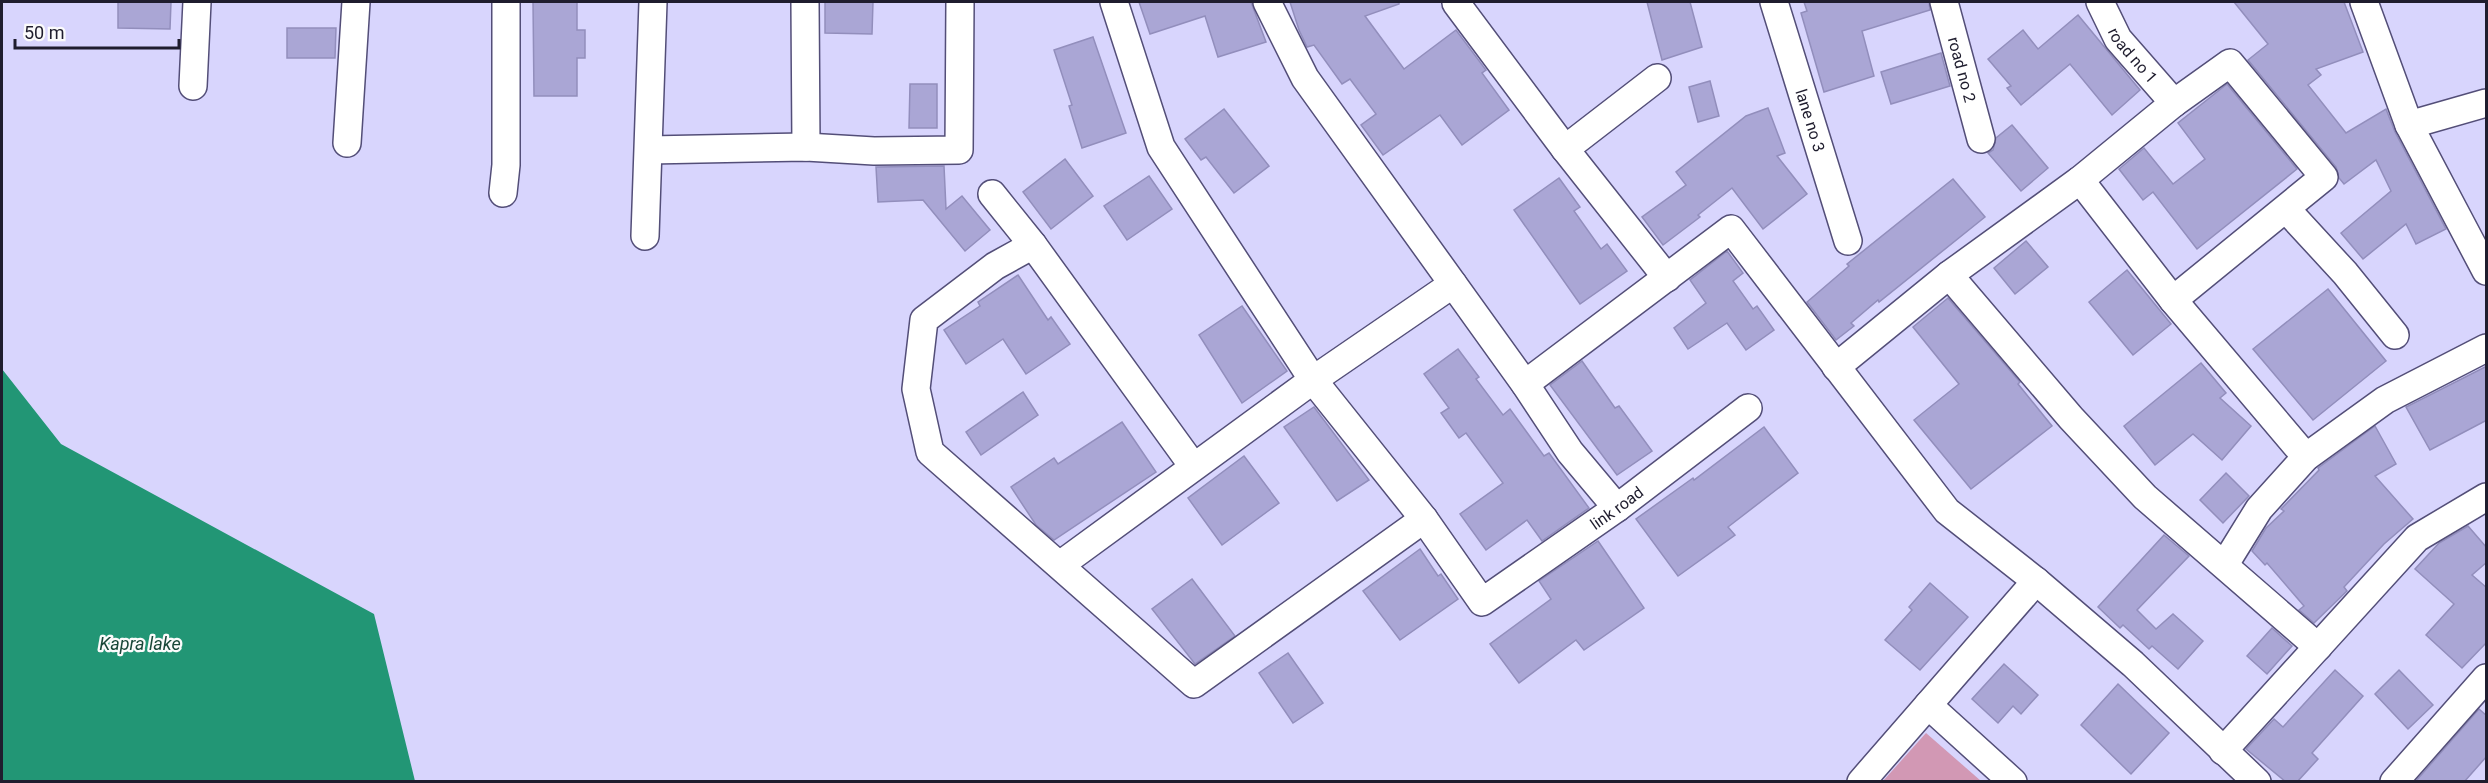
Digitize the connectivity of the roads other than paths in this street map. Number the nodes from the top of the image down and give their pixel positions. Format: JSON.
{"nodes":[{"id":1,"x":197,"y":2,"type":"edge"},
{"id":2,"x":356,"y":2,"type":"edge"},
{"id":3,"x":506,"y":2,"type":"edge"},
{"id":4,"x":653,"y":2,"type":"edge"},
{"id":5,"x":805,"y":2,"type":"edge"},
{"id":6,"x":960,"y":2,"type":"edge"},
{"id":7,"x":1114,"y":2,"type":"edge"},
{"id":8,"x":1267,"y":2,"type":"edge"},
{"id":9,"x":1774,"y":2,"type":"edge"},
{"id":10,"x":1944,"y":2,"type":"edge"},
{"id":11,"x":2100,"y":2,"type":"edge"},
{"id":12,"x":2364,"y":2,"type":"edge"},
{"id":13,"x":1456,"y":3,"type":"edge"},
{"id":14,"x":1657,"y":78,"type":"dead end"},
{"id":15,"x":193,"y":86,"type":"dead end"},
{"id":16,"x":2174,"y":103,"type":"junction"},
{"id":17,"x":2487,"y":103,"type":"edge"},
{"id":18,"x":2409,"y":125,"type":"junction"},
{"id":19,"x":1981,"y":139,"type":"dead end"},
{"id":20,"x":347,"y":142,"type":"dead end"},
{"id":21,"x":806,"y":147,"type":"junction"},
{"id":22,"x":1565,"y":149,"type":"junction"},
{"id":23,"x":649,"y":150,"type":"junction"},
{"id":24,"x":2080,"y":180,"type":"junction"},
{"id":25,"x":503,"y":193,"type":"dead end"},
{"id":26,"x":992,"y":194,"type":"dead end"},
{"id":27,"x":2286,"y":209,"type":"junction"},
{"id":28,"x":645,"y":236,"type":"dead end"},
{"id":29,"x":1848,"y":242,"type":"dead end"},
{"id":30,"x":1033,"y":245,"type":"junction"},
{"id":31,"x":2487,"y":271,"type":"edge"},
{"id":32,"x":1949,"y":275,"type":"junction"},
{"id":33,"x":1666,"y":278,"type":"junction"},
{"id":34,"x":1453,"y":284,"type":"junction"},
{"id":35,"x":2173,"y":300,"type":"junction"},
{"id":36,"x":2395,"y":335,"type":"dead end"},
{"id":37,"x":2487,"y":348,"type":"edge"},
{"id":38,"x":1836,"y":367,"type":"junction"},
{"id":39,"x":1313,"y":380,"type":"junction"},
{"id":40,"x":1525,"y":384,"type":"junction"},
{"id":41,"x":1748,"y":408,"type":"dead end"},
{"id":42,"x":2306,"y":457,"type":"junction"},
{"id":43,"x":1193,"y":466,"type":"junction"},
{"id":44,"x":2487,"y":497,"type":"edge"},
{"id":45,"x":1617,"y":508,"type":"junction"},
{"id":46,"x":1424,"y":519,"type":"junction"},
{"id":47,"x":2225,"y":564,"type":"junction"},
{"id":48,"x":1060,"y":565,"type":"junction"},
{"id":49,"x":2036,"y":581,"type":"junction"},
{"id":50,"x":2318,"y":646,"type":"junction"},
{"id":51,"x":2483,"y":689,"type":"edge"},
{"id":52,"x":1928,"y":705,"type":"junction"},
{"id":53,"x":2223,"y":751,"type":"junction"},
{"id":54,"x":1861,"y":782,"type":"edge"},
{"id":55,"x":2013,"y":782,"type":"edge"},
{"id":56,"x":2257,"y":782,"type":"edge"},
{"id":57,"x":2394,"y":782,"type":"edge"}],
"edges":[{"from":1,"to":15,"type":"street"},
{"from":2,"to":20,"type":"street"},
{"from":3,"to":25,"type":"street"},
{"from":4,"to":23,"type":"street"},
{"from":5,"to":21,"type":"street"},
{"from":6,"to":21,"type":"street"},
{"from":7,"to":39,"type":"street"},
{"from":8,"to":34,"type":"street"},
{"from":9,"to":29,"type":"street","name":"lane no 3"},
{"from":10,"to":19,"type":"street","name":"road no 2"},
{"from":11,"to":16,"type":"street","name":"road no 1"},
{"from":12,"to":18,"type":"street"},
{"from":13,"to":22,"type":"street"},
{"from":14,"to":22,"type":"street"},
{"from":16,"to":24,"type":"street"},
{"from":16,"to":27,"type":"street"},
{"from":17,"to":18,"type":"street"},
{"from":18,"to":31,"type":"street"},
{"from":21,"to":23,"type":"street"},
{"from":22,"to":33,"type":"street"},
{"from":23,"to":28,"type":"street"},
{"from":24,"to":32,"type":"street"},
{"from":24,"to":35,"type":"street"},
{"from":26,"to":30,"type":"street"},
{"from":27,"to":35,"type":"street"},
{"from":27,"to":36,"type":"street"},
{"from":30,"to":43,"type":"street"},
{"from":30,"to":48,"type":"street"},
{"from":32,"to":38,"type":"street"},
{"from":32,"to":47,"type":"street"},
{"from":33,"to":38,"type":"street"},
{"from":33,"to":40,"type":"street"},
{"from":34,"to":39,"type":"street"},
{"from":34,"to":40,"type":"street"},
{"from":35,"to":42,"type":"street"},
{"from":37,"to":42,"type":"street"},
{"from":38,"to":49,"type":"street"},
{"from":39,"to":43,"type":"street"},
{"from":39,"to":46,"type":"street"},
{"from":40,"to":45,"type":"street"},
{"from":41,"to":45,"type":"street","name":"link road"},
{"from":42,"to":47,"type":"street"},
{"from":43,"to":48,"type":"street"},
{"from":44,"to":50,"type":"street"},
{"from":45,"to":46,"type":"street","name":"link road"},
{"from":46,"to":48,"type":"street"},
{"from":47,"to":50,"type":"street"},
{"from":49,"to":52,"type":"street"},
{"from":49,"to":53,"type":"street"},
{"from":50,"to":53,"type":"street"},
{"from":51,"to":57,"type":"street"},
{"from":52,"to":54,"type":"street"},
{"from":52,"to":55,"type":"street"},
{"from":53,"to":56,"type":"street"}]}
